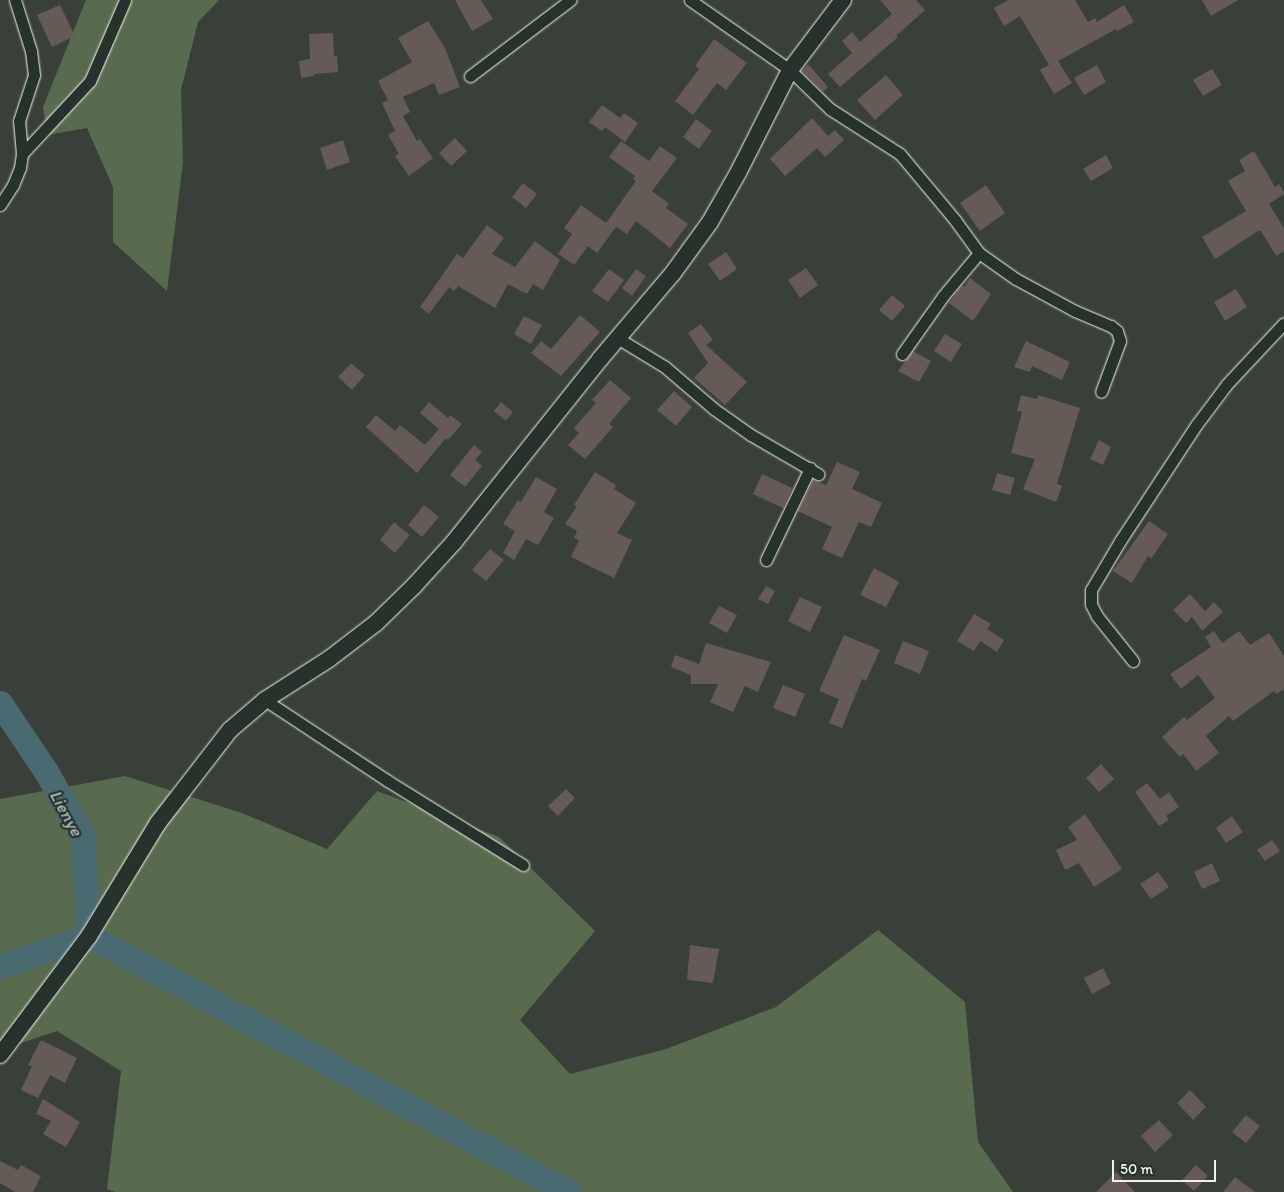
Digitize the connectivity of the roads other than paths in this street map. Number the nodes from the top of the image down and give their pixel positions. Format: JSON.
{"nodes":[{"id":1,"x":15,"y":0,"type":"edge"},
{"id":2,"x":125,"y":0,"type":"edge"},
{"id":3,"x":570,"y":0,"type":"edge"},
{"id":4,"x":690,"y":0,"type":"edge"},
{"id":5,"x":843,"y":0,"type":"edge"},
{"id":6,"x":790,"y":70,"type":"junction"},
{"id":7,"x":470,"y":76,"type":"dead end"},
{"id":8,"x":22,"y":154,"type":"junction"},
{"id":9,"x":0,"y":205,"type":"edge"},
{"id":10,"x":979,"y":253,"type":"junction"},
{"id":11,"x":1284,"y":323,"type":"edge"},
{"id":12,"x":619,"y":338,"type":"junction"},
{"id":13,"x":902,"y":354,"type":"dead end"},
{"id":14,"x":1101,"y":392,"type":"dead end"},
{"id":15,"x":766,"y":560,"type":"dead end"},
{"id":16,"x":1133,"y":661,"type":"dead end"},
{"id":17,"x":265,"y":700,"type":"junction"},
{"id":18,"x":523,"y":865,"type":"dead end"},
{"id":19,"x":0,"y":1056,"type":"edge"}],
"edges":[{"from":1,"to":8,"type":"street"},
{"from":2,"to":8,"type":"street"},
{"from":3,"to":7,"type":"street"},
{"from":4,"to":6,"type":"street"},
{"from":5,"to":6,"type":"street"},
{"from":6,"to":10,"type":"street"},
{"from":6,"to":12,"type":"street"},
{"from":8,"to":9,"type":"street"},
{"from":10,"to":13,"type":"street"},
{"from":10,"to":14,"type":"street"},
{"from":11,"to":16,"type":"street"},
{"from":12,"to":15,"type":"street"},
{"from":12,"to":17,"type":"street"},
{"from":17,"to":18,"type":"street"},
{"from":17,"to":19,"type":"street"}]}
